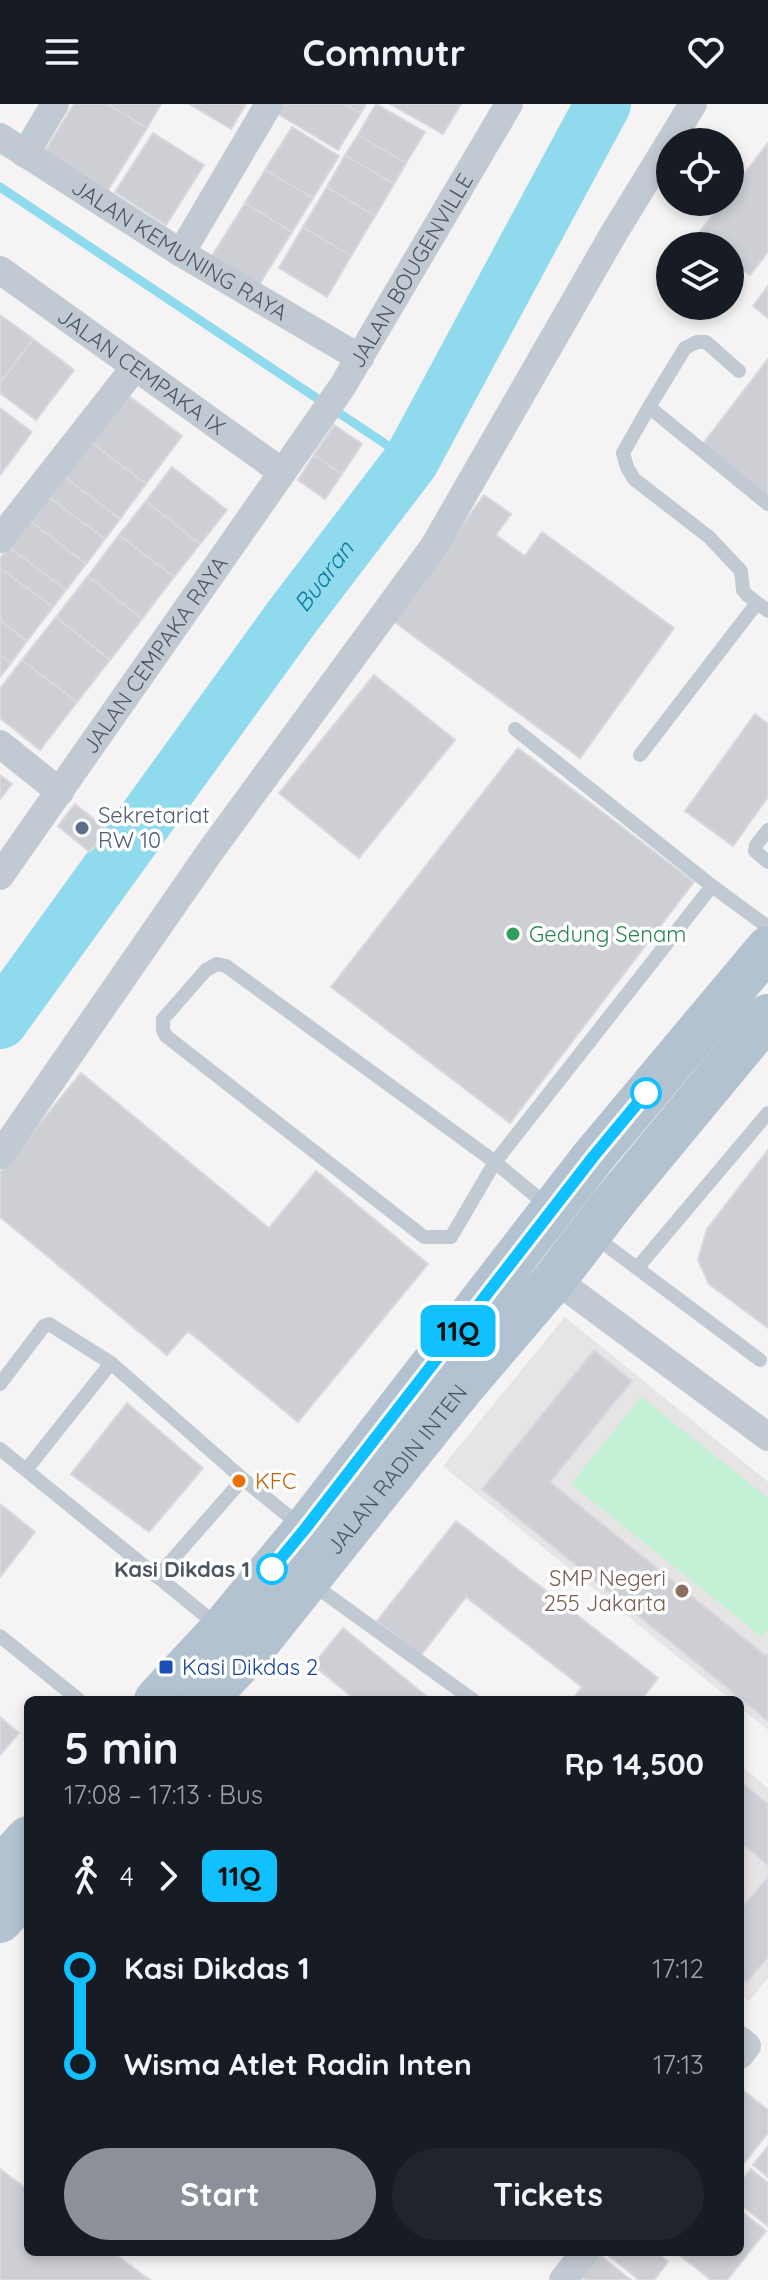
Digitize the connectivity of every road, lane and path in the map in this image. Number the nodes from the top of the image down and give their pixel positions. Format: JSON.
{"nodes":[{"id":1,"x":55,"y":104,"type":"edge"},
{"id":2,"x":269,"y":104,"type":"edge"},
{"id":3,"x":509,"y":104,"type":"edge"},
{"id":4,"x":693,"y":104,"type":"edge"},
{"id":5,"x":0,"y":137,"type":"edge"},
{"id":6,"x":25,"y":154,"type":"junction"},
{"id":7,"x":181,"y":253,"type":"junction"},
{"id":8,"x":0,"y":270,"type":"edge"},
{"id":9,"x":360,"y":358,"type":"junction"},
{"id":10,"x":135,"y":367,"type":"junction"},
{"id":11,"x":739,"y":371,"type":"dead end"},
{"id":12,"x":649,"y":407,"type":"junction"},
{"id":13,"x":308,"y":435,"type":"joint"},
{"id":14,"x":282,"y":472,"type":"junction"},
{"id":15,"x":768,"y":504,"type":"edge"},
{"id":16,"x":9,"y":509,"type":"edge"},
{"id":17,"x":0,"y":539,"type":"edge"},
{"id":18,"x":762,"y":607,"type":"edge"},
{"id":19,"x":515,"y":729,"type":"dead end"},
{"id":20,"x":0,"y":744,"type":"edge"},
{"id":21,"x":640,"y":755,"type":"dead end"},
{"id":22,"x":60,"y":792,"type":"junction"},
{"id":23,"x":768,"y":830,"type":"edge"},
{"id":24,"x":768,"y":862,"type":"edge"},
{"id":25,"x":0,"y":876,"type":"edge"},
{"id":26,"x":712,"y":886,"type":"junction"},
{"id":27,"x":768,"y":927,"type":"edge"},
{"id":28,"x":768,"y":948,"type":"edge"},
{"id":29,"x":768,"y":1016,"type":"edge"},
{"id":30,"x":768,"y":1113,"type":"edge"},
{"id":31,"x":0,"y":1155,"type":"edge"},
{"id":32,"x":495,"y":1162,"type":"junction"},
{"id":33,"x":553,"y":1210,"type":"junction"},
{"id":34,"x":590,"y":1233,"type":"junction"},
{"id":35,"x":638,"y":1267,"type":"junction"},
{"id":36,"x":555,"y":1279,"type":"junction"},
{"id":37,"x":760,"y":1360,"type":"dead end"},
{"id":38,"x":111,"y":1363,"type":"junction"},
{"id":39,"x":0,"y":1384,"type":"edge"},
{"id":40,"x":768,"y":1437,"type":"edge"},
{"id":41,"x":0,"y":1449,"type":"edge"},
{"id":42,"x":26,"y":1470,"type":"junction"},
{"id":43,"x":243,"y":1479,"type":"junction"},
{"id":44,"x":305,"y":1529,"type":"junction"},
{"id":45,"x":158,"y":1576,"type":"junction"},
{"id":46,"x":308,"y":1581,"type":"junction"},
{"id":47,"x":222,"y":1629,"type":"junction"},
{"id":48,"x":0,"y":1636,"type":"edge"},
{"id":49,"x":74,"y":1696,"type":"edge"},
{"id":50,"x":160,"y":1696,"type":"edge"},
{"id":51,"x":209,"y":1696,"type":"edge"},
{"id":52,"x":467,"y":1696,"type":"edge"},
{"id":53,"x":24,"y":1842,"type":"edge"},
{"id":54,"x":0,"y":1869,"type":"edge"},
{"id":55,"x":24,"y":1894,"type":"edge"},
{"id":56,"x":0,"y":1921,"type":"edge"},
{"id":57,"x":582,"y":2256,"type":"edge"},
{"id":58,"x":563,"y":2280,"type":"edge"}],
"edges":[{"from":1,"to":6,"type":"street"},
{"from":2,"to":7,"type":"street"},
{"from":3,"to":9,"type":"street","name":"JALAN BOUGENVILLE"},
{"from":4,"to":31,"type":"street"},
{"from":5,"to":6,"type":"street","name":"JALAN KEMUNING RAYA"},
{"from":6,"to":7,"type":"street","name":"JALAN KEMUNING RAYA"},
{"from":7,"to":9,"type":"street","name":"JALAN KEMUNING RAYA"},
{"from":8,"to":10,"type":"street","name":"JALAN CEMPAKA IX"},
{"from":9,"to":13,"type":"street","name":"JALAN BOUGENVILLE"},
{"from":10,"to":14,"type":"street","name":"JALAN CEMPAKA IX"},
{"from":10,"to":16,"type":"street"},
{"from":11,"to":12,"type":"lane"},
{"from":12,"to":15,"type":"lane"},
{"from":12,"to":18,"type":"lane"},
{"from":13,"to":14,"type":"street","name":"JALAN CEMPAKA RAYA"},
{"from":14,"to":22,"type":"street","name":"JALAN CEMPAKA RAYA"},
{"from":16,"to":17,"type":"street"},
{"from":18,"to":21,"type":"lane"},
{"from":19,"to":26,"type":"lane"},
{"from":20,"to":22,"type":"street"},
{"from":22,"to":25,"type":"street","name":"JALAN CEMPAKA RAYA"},
{"from":23,"to":24,"type":"lane"},
{"from":26,"to":27,"type":"lane"},
{"from":26,"to":32,"type":"lane"},
{"from":28,"to":33,"type":"main road","name":"JALAN RADIN INTEN"},
{"from":29,"to":34,"type":"main road","name":"JALAN RADIN INTEN"},
{"from":30,"to":35,"type":"lane"},
{"from":32,"to":32,"type":"lane"},
{"from":32,"to":33,"type":"lane"},
{"from":33,"to":44,"type":"main road","name":"JALAN RADIN INTEN"},
{"from":34,"to":35,"type":"lane"},
{"from":34,"to":36,"type":"main road","name":"JALAN RADIN INTEN"},
{"from":35,"to":37,"type":"lane"},
{"from":36,"to":40,"type":"street"},
{"from":36,"to":46,"type":"main road","name":"JALAN RADIN INTEN"},
{"from":38,"to":39,"type":"lane"},
{"from":38,"to":42,"type":"lane"},
{"from":38,"to":43,"type":"lane"},
{"from":41,"to":42,"type":"lane"},
{"from":42,"to":45,"type":"lane"},
{"from":43,"to":44,"type":"lane"},
{"from":43,"to":45,"type":"lane"},
{"from":44,"to":47,"type":"main road","name":"JALAN RADIN INTEN"},
{"from":45,"to":47,"type":"lane"},
{"from":46,"to":51,"type":"main road","name":"JALAN RADIN INTEN"},
{"from":46,"to":52,"type":"lane"},
{"from":47,"to":50,"type":"main road","name":"JALAN RADIN INTEN"},
{"from":48,"to":49,"type":"lane"},
{"from":53,"to":54,"type":"main road"},
{"from":55,"to":56,"type":"main road"},
{"from":57,"to":58,"type":"street"}]}
